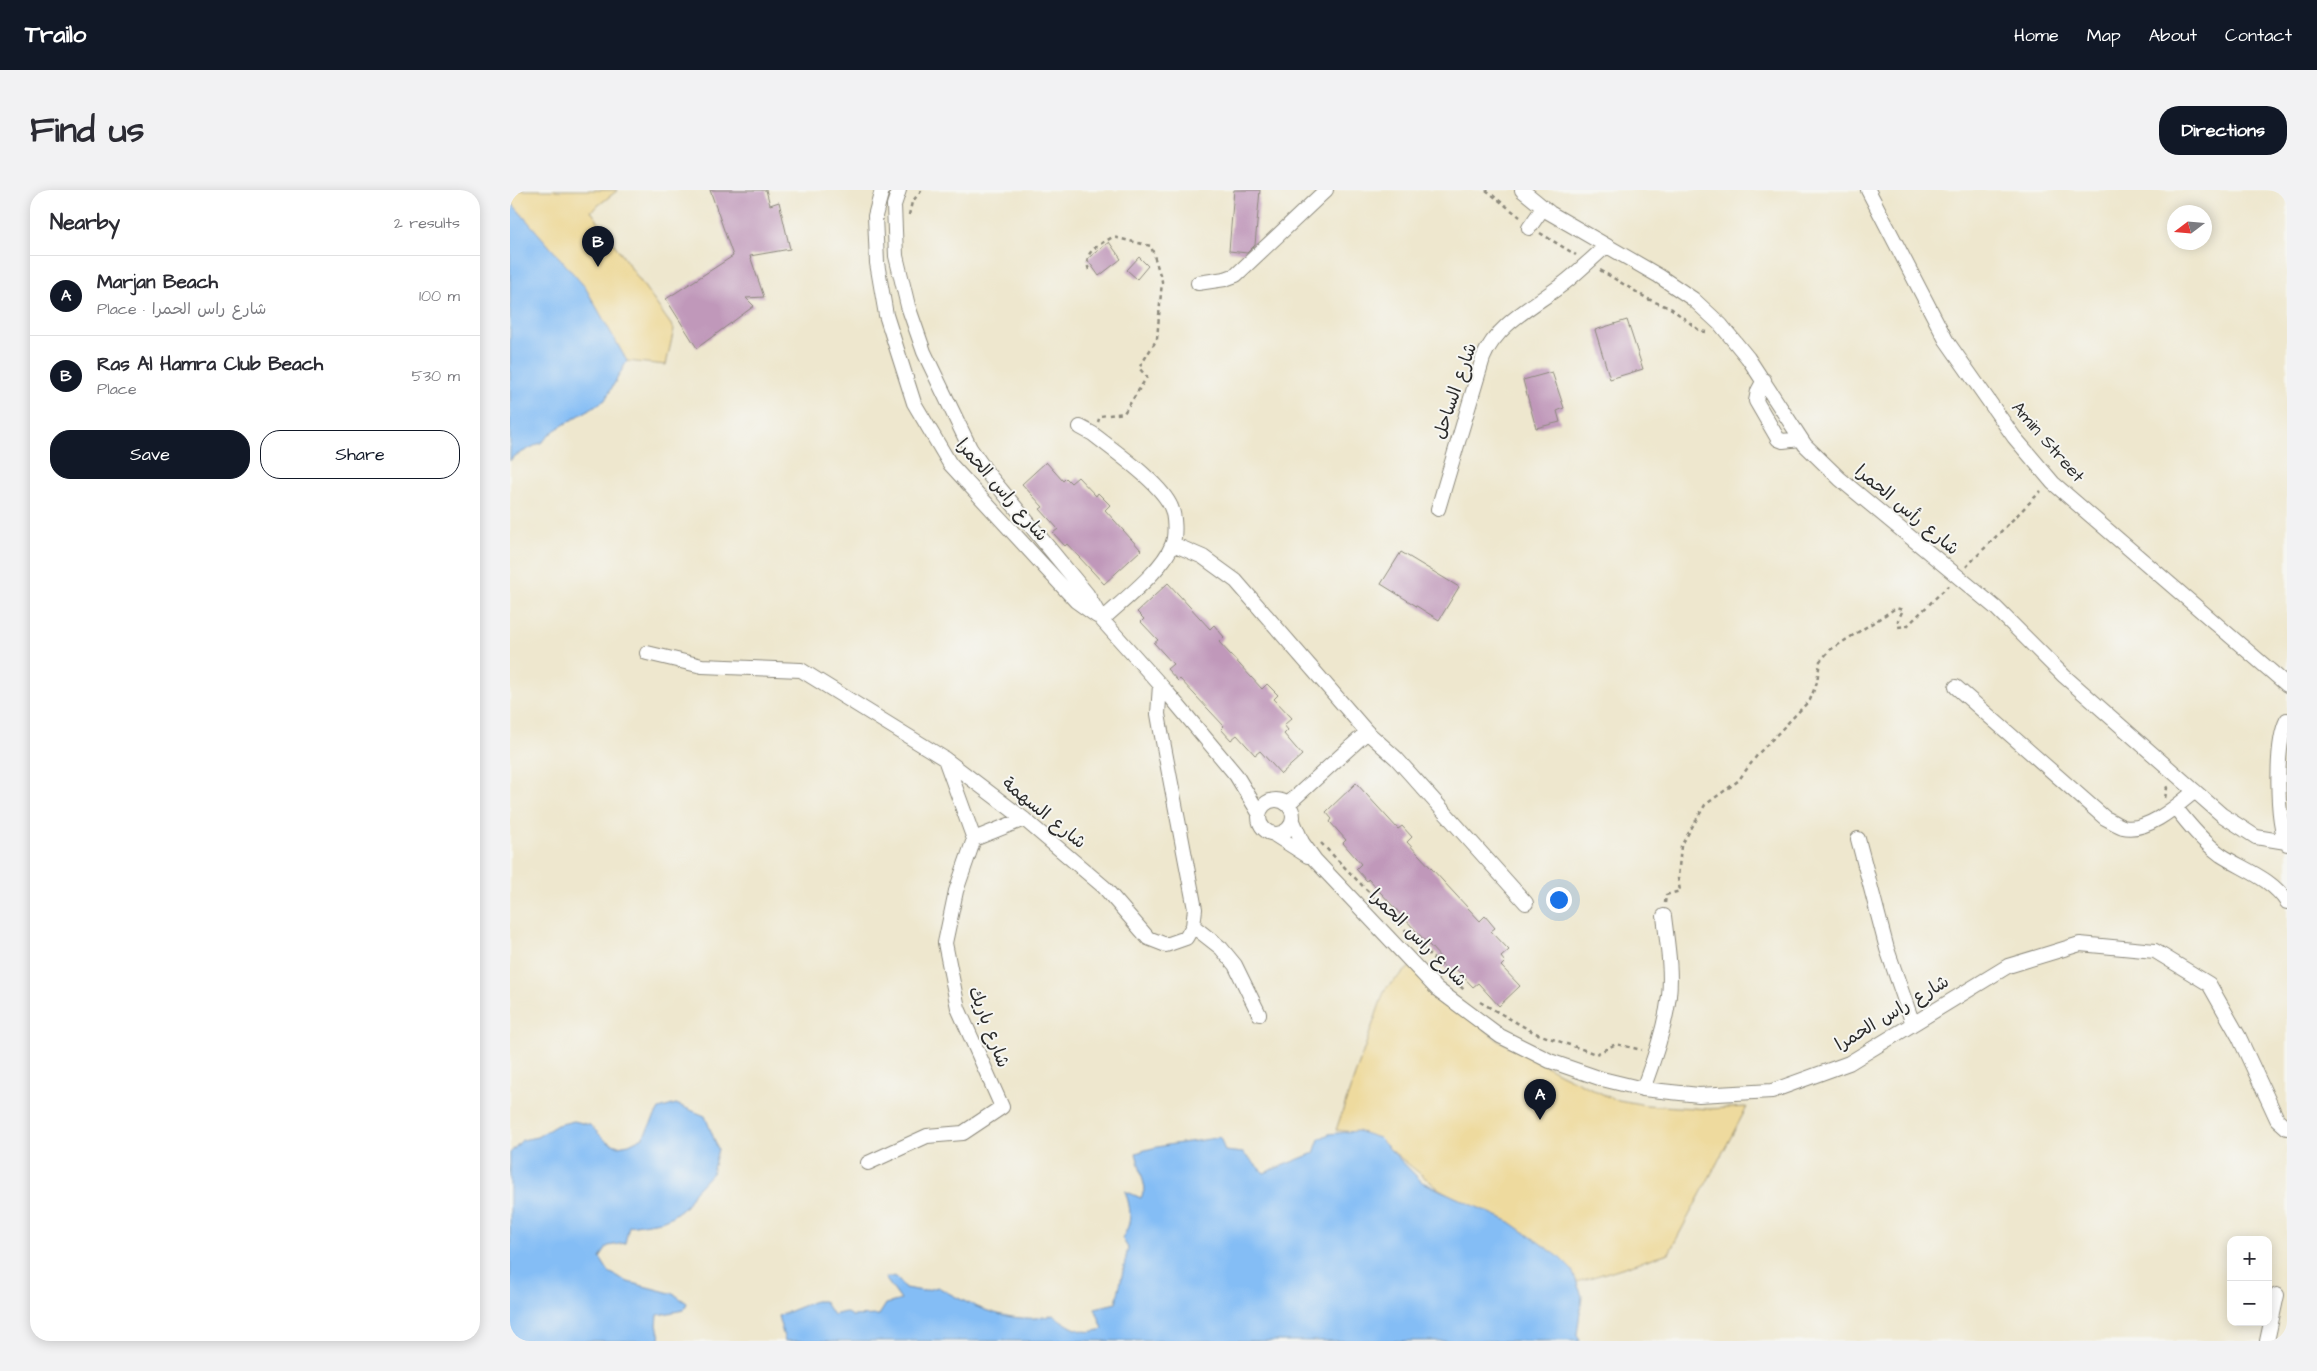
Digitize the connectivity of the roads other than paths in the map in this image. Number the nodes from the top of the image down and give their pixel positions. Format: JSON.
{"nodes":[{"id":1,"x":882,"y":190,"type":"edge"},
{"id":2,"x":899,"y":190,"type":"edge"},
{"id":3,"x":1326,"y":190,"type":"edge"},
{"id":4,"x":1522,"y":190,"type":"edge"},
{"id":5,"x":1868,"y":190,"type":"edge"},
{"id":6,"x":1543,"y":208,"type":"junction"},
{"id":7,"x":1530,"y":227,"type":"road end"},
{"id":8,"x":1606,"y":246,"type":"junction"},
{"id":9,"x":1198,"y":283,"type":"dead end"},
{"id":10,"x":1080,"y":427,"type":"dead end"},
{"id":11,"x":1438,"y":509,"type":"dead end"},
{"id":12,"x":1173,"y":544,"type":"junction"},
{"id":13,"x":1102,"y":620,"type":"junction"},
{"id":14,"x":647,"y":653,"type":"dead end"},
{"id":15,"x":2287,"y":685,"type":"edge"},
{"id":16,"x":1162,"y":687,"type":"junction"},
{"id":17,"x":1956,"y":687,"type":"dead end"},
{"id":18,"x":2287,"y":720,"type":"edge"},
{"id":19,"x":1368,"y":732,"type":"junction"},
{"id":20,"x":945,"y":759,"type":"junction"},
{"id":21,"x":1236,"y":775,"type":"junction"},
{"id":22,"x":2195,"y":791,"type":"junction"},
{"id":23,"x":1271,"y":800,"type":"junction"},
{"id":24,"x":1288,"y":804,"type":"junction"},
{"id":25,"x":2175,"y":807,"type":"junction"},
{"id":26,"x":1259,"y":813,"type":"junction"},
{"id":27,"x":1024,"y":819,"type":"junction"},
{"id":28,"x":1293,"y":821,"type":"junction"},
{"id":29,"x":1275,"y":835,"type":"junction"},
{"id":30,"x":974,"y":839,"type":"junction"},
{"id":31,"x":1858,"y":839,"type":"dead end"},
{"id":32,"x":2286,"y":843,"type":"edge"},
{"id":33,"x":1315,"y":860,"type":"junction"},
{"id":34,"x":2287,"y":902,"type":"edge"},
{"id":35,"x":1526,"y":903,"type":"dead end"},
{"id":36,"x":1664,"y":916,"type":"road end"},
{"id":37,"x":1193,"y":926,"type":"junction"},
{"id":38,"x":1259,"y":1014,"type":"dead end"},
{"id":39,"x":1913,"y":1024,"type":"junction"},
{"id":40,"x":1643,"y":1089,"type":"junction"},
{"id":41,"x":2287,"y":1128,"type":"edge"},
{"id":42,"x":868,"y":1163,"type":"dead end"},
{"id":43,"x":2277,"y":1294,"type":"dead end"},
{"id":44,"x":2267,"y":1341,"type":"edge"}],
"edges":[{"from":1,"to":13,"type":"street","name":"شارع راس الحمرا"},
{"from":2,"to":13,"type":"street","name":"شارع راس الحمرا"},
{"from":3,"to":9,"type":"street"},
{"from":4,"to":6,"type":"street","name":"شارع رأس الحمرا"},
{"from":5,"to":15,"type":"street","name":"Amin Street"},
{"from":6,"to":7,"type":"street"},
{"from":6,"to":8,"type":"street","name":"شارع رأس الحمرا"},
{"from":8,"to":11,"type":"street","name":"شارع الساحل"},
{"from":8,"to":22,"type":"street","name":"شارع رأس الحمرا"},
{"from":10,"to":12,"type":"street"},
{"from":12,"to":13,"type":"street"},
{"from":12,"to":19,"type":"street"},
{"from":13,"to":16,"type":"street","name":"شارع راس الحمرا"},
{"from":14,"to":20,"type":"street","name":"شارع السهمة"},
{"from":16,"to":21,"type":"street","name":"شارع راس الحمرا"},
{"from":16,"to":37,"type":"street"},
{"from":17,"to":25,"type":"street"},
{"from":18,"to":32,"type":"street"},
{"from":19,"to":24,"type":"street"},
{"from":19,"to":35,"type":"street"},
{"from":20,"to":27,"type":"street","name":"شارع السهمة"},
{"from":20,"to":30,"type":"street"},
{"from":21,"to":23,"type":"street","name":"شارع راس الحمرا"},
{"from":21,"to":26,"type":"street","name":"شارع راس الحمرا"},
{"from":22,"to":25,"type":"street"},
{"from":22,"to":32,"type":"street","name":"شارع رأس الحمرا"},
{"from":23,"to":24,"type":"street"},
{"from":23,"to":26,"type":"street"},
{"from":24,"to":28,"type":"street"},
{"from":25,"to":34,"type":"street"},
{"from":26,"to":29,"type":"street"},
{"from":27,"to":30,"type":"street"},
{"from":27,"to":37,"type":"street","name":"شارع السهمة"},
{"from":28,"to":29,"type":"street"},
{"from":28,"to":33,"type":"street","name":"شارع راس الحمرا"},
{"from":29,"to":33,"type":"street","name":"شارع راس الحمرا"},
{"from":30,"to":42,"type":"street","name":"شارع باريك"},
{"from":31,"to":39,"type":"street"},
{"from":33,"to":40,"type":"street","name":"شارع راس الحمرا"},
{"from":36,"to":40,"type":"street"},
{"from":37,"to":38,"type":"street"},
{"from":39,"to":40,"type":"street","name":"شارع راس الحمرا"},
{"from":39,"to":41,"type":"street","name":"شارع راس الحمرا"},
{"from":43,"to":44,"type":"street"}]}
